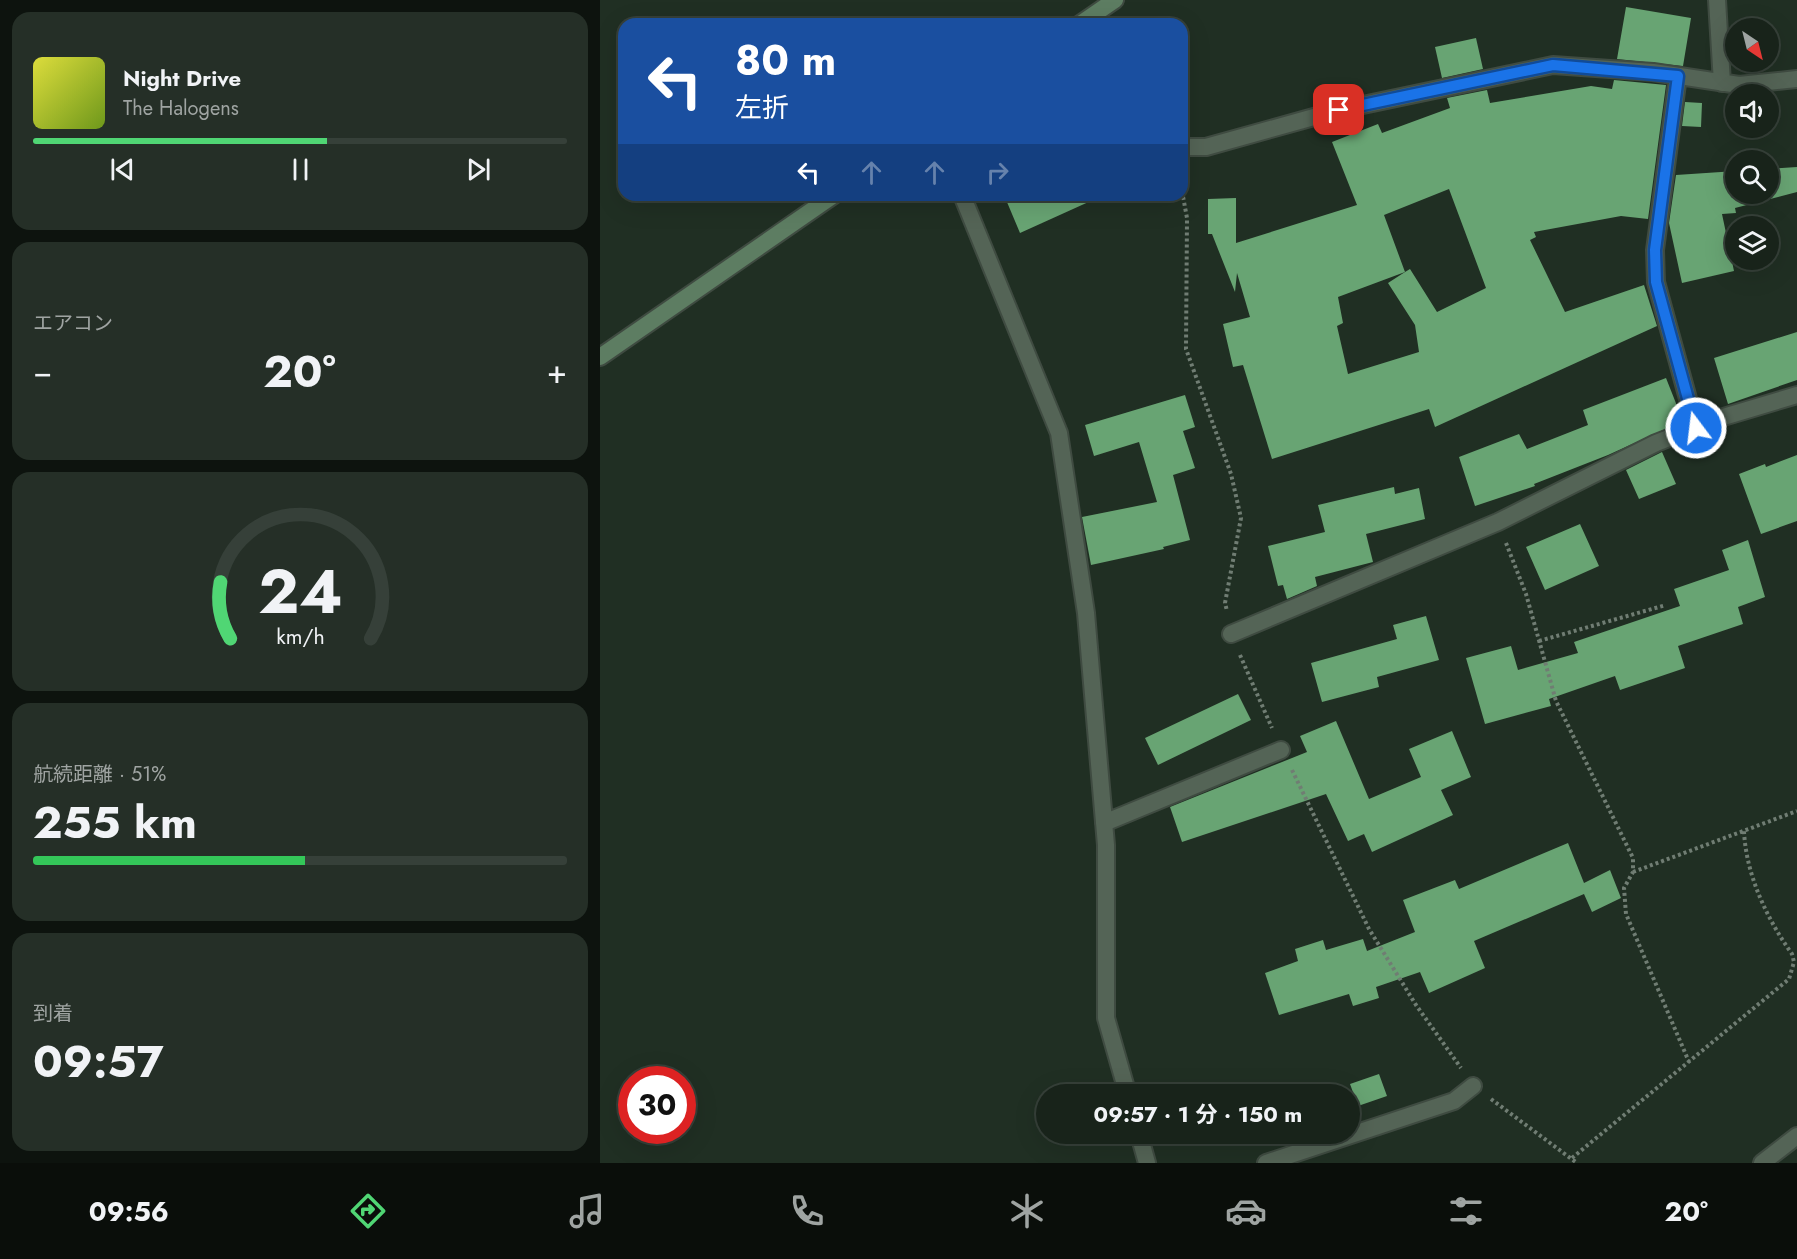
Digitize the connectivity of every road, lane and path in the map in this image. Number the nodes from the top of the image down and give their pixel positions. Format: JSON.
{"nodes":[{"id":1,"x":1115,"y":0,"type":"edge"},
{"id":2,"x":1717,"y":0,"type":"edge"},
{"id":3,"x":1089,"y":18,"type":"edge"},
{"id":4,"x":1678,"y":76,"type":"junction"},
{"id":5,"x":1797,"y":79,"type":"edge"},
{"id":6,"x":1722,"y":83,"type":"junction"},
{"id":7,"x":1188,"y":147,"type":"edge"},
{"id":8,"x":825,"y":201,"type":"edge"},
{"id":9,"x":964,"y":201,"type":"edge"},
{"id":10,"x":1184,"y":201,"type":"edge"},
{"id":11,"x":600,"y":357,"type":"edge"},
{"id":12,"x":1797,"y":394,"type":"edge"},
{"id":13,"x":1696,"y":428,"type":"junction"},
{"id":14,"x":1498,"y":522,"type":"junction"},
{"id":15,"x":1666,"y":605,"type":"dead end"},
{"id":16,"x":1231,"y":634,"type":"junction"},
{"id":17,"x":1539,"y":641,"type":"junction"},
{"id":18,"x":1281,"y":750,"type":"junction"},
{"id":19,"x":1797,"y":811,"type":"edge"},
{"id":20,"x":1104,"y":823,"type":"junction"},
{"id":21,"x":1744,"y":831,"type":"junction"},
{"id":22,"x":1633,"y":872,"type":"junction"},
{"id":23,"x":1689,"y":1062,"type":"junction"},
{"id":24,"x":1125,"y":1084,"type":"edge"},
{"id":25,"x":1473,"y":1086,"type":"junction"},
{"id":26,"x":1797,"y":1136,"type":"edge"},
{"id":27,"x":1142,"y":1144,"type":"edge"},
{"id":28,"x":1572,"y":1158,"type":"junction"},
{"id":29,"x":1147,"y":1163,"type":"edge"},
{"id":30,"x":1266,"y":1163,"type":"edge"},
{"id":31,"x":1577,"y":1163,"type":"edge"},
{"id":32,"x":1762,"y":1163,"type":"edge"}],
"edges":[{"from":1,"to":3,"type":"main road"},
{"from":2,"to":6,"type":"street"},
{"from":4,"to":6,"type":"street"},
{"from":4,"to":7,"type":"street"},
{"from":4,"to":13,"type":"street"},
{"from":5,"to":6,"type":"street"},
{"from":8,"to":11,"type":"main road"},
{"from":9,"to":20,"type":"street"},
{"from":10,"to":16,"type":"path"},
{"from":12,"to":13,"type":"street"},
{"from":13,"to":14,"type":"street"},
{"from":14,"to":16,"type":"street"},
{"from":14,"to":17,"type":"path"},
{"from":15,"to":17,"type":"path"},
{"from":16,"to":18,"type":"path"},
{"from":17,"to":22,"type":"path"},
{"from":18,"to":20,"type":"street"},
{"from":18,"to":25,"type":"path"},
{"from":19,"to":21,"type":"path"},
{"from":20,"to":24,"type":"street"},
{"from":21,"to":22,"type":"path"},
{"from":21,"to":23,"type":"path"},
{"from":22,"to":23,"type":"path"},
{"from":23,"to":28,"type":"path"},
{"from":25,"to":28,"type":"path"},
{"from":25,"to":30,"type":"street"},
{"from":26,"to":32,"type":"street"},
{"from":27,"to":29,"type":"street"},
{"from":28,"to":31,"type":"path"}]}
